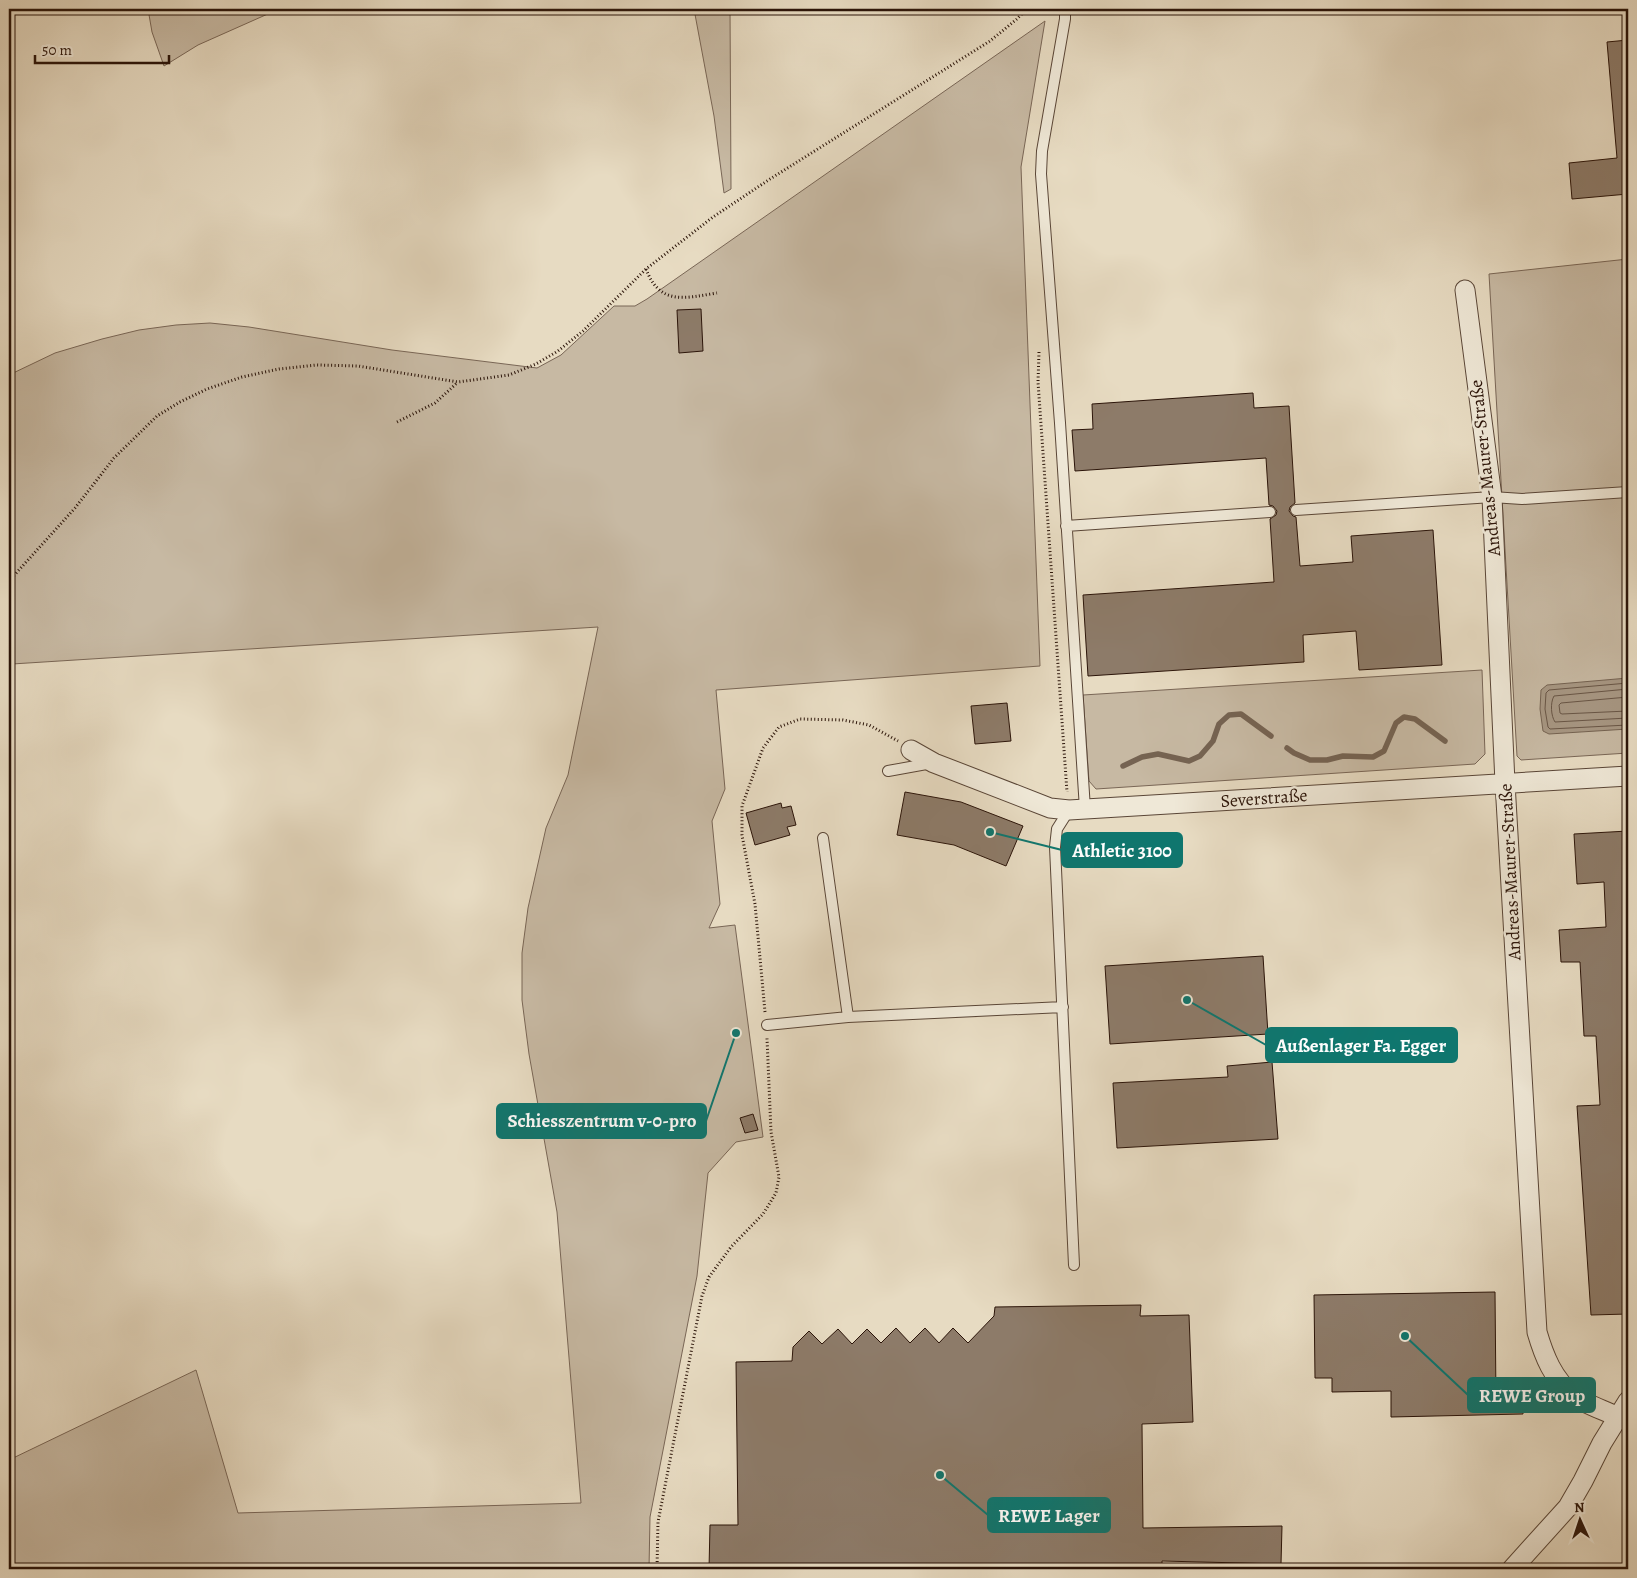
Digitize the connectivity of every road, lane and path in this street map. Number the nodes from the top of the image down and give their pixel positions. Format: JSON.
{"nodes":[{"id":1,"x":1026,"y":9,"type":"edge"},
{"id":2,"x":1065,"y":9,"type":"edge"},
{"id":3,"x":646,"y":269,"type":"junction"},
{"id":4,"x":1464,"y":290,"type":"dead end"},
{"id":5,"x":717,"y":293,"type":"dead end"},
{"id":6,"x":458,"y":382,"type":"junction"},
{"id":7,"x":397,"y":422,"type":"dead end"},
{"id":8,"x":1628,"y":492,"type":"edge"},
{"id":9,"x":1492,"y":497,"type":"junction"},
{"id":10,"x":1296,"y":510,"type":"dead end"},
{"id":11,"x":1270,"y":512,"type":"dead end"},
{"id":12,"x":1066,"y":526,"type":"junction"},
{"id":13,"x":9,"y":581,"type":"edge"},
{"id":14,"x":911,"y":750,"type":"joint"},
{"id":15,"x":934,"y":763,"type":"junction"},
{"id":16,"x":888,"y":771,"type":"dead end"},
{"id":17,"x":1628,"y":776,"type":"edge"},
{"id":18,"x":1505,"y":784,"type":"junction"},
{"id":19,"x":1077,"y":810,"type":"junction"},
{"id":20,"x":823,"y":838,"type":"dead end"},
{"id":21,"x":1063,"y":1007,"type":"junction"},
{"id":22,"x":848,"y":1016,"type":"junction"},
{"id":23,"x":767,"y":1025,"type":"junction"},
{"id":24,"x":1074,"y":1265,"type":"dead end"},
{"id":25,"x":1628,"y":1401,"type":"edge"},
{"id":26,"x":1618,"y":1417,"type":"junction"},
{"id":27,"x":657,"y":1569,"type":"edge"},
{"id":28,"x":1512,"y":1569,"type":"edge"}],
"edges":[{"from":1,"to":3,"type":"path"},
{"from":2,"to":12,"type":"lane"},
{"from":3,"to":5,"type":"path"},
{"from":3,"to":6,"type":"path"},
{"from":4,"to":9,"type":"street","name":"Andreas-Maurer-Straße"},
{"from":6,"to":7,"type":"path"},
{"from":6,"to":13,"type":"path"},
{"from":8,"to":9,"type":"lane"},
{"from":9,"to":10,"type":"lane"},
{"from":9,"to":18,"type":"street","name":"Andreas-Maurer-Straße"},
{"from":11,"to":12,"type":"lane"},
{"from":12,"to":19,"type":"lane"},
{"from":14,"to":15,"type":"street","name":"Severstraße"},
{"from":14,"to":23,"type":"path"},
{"from":15,"to":16,"type":"lane"},
{"from":15,"to":19,"type":"street","name":"Severstraße"},
{"from":17,"to":18,"type":"street","name":"Severstraße"},
{"from":18,"to":19,"type":"street","name":"Severstraße"},
{"from":18,"to":26,"type":"street","name":"Andreas-Maurer-Straße"},
{"from":19,"to":21,"type":"lane"},
{"from":20,"to":22,"type":"lane"},
{"from":21,"to":22,"type":"lane"},
{"from":21,"to":24,"type":"lane"},
{"from":22,"to":23,"type":"lane"},
{"from":23,"to":27,"type":"path"},
{"from":25,"to":26,"type":"street"},
{"from":26,"to":28,"type":"street"}]}
